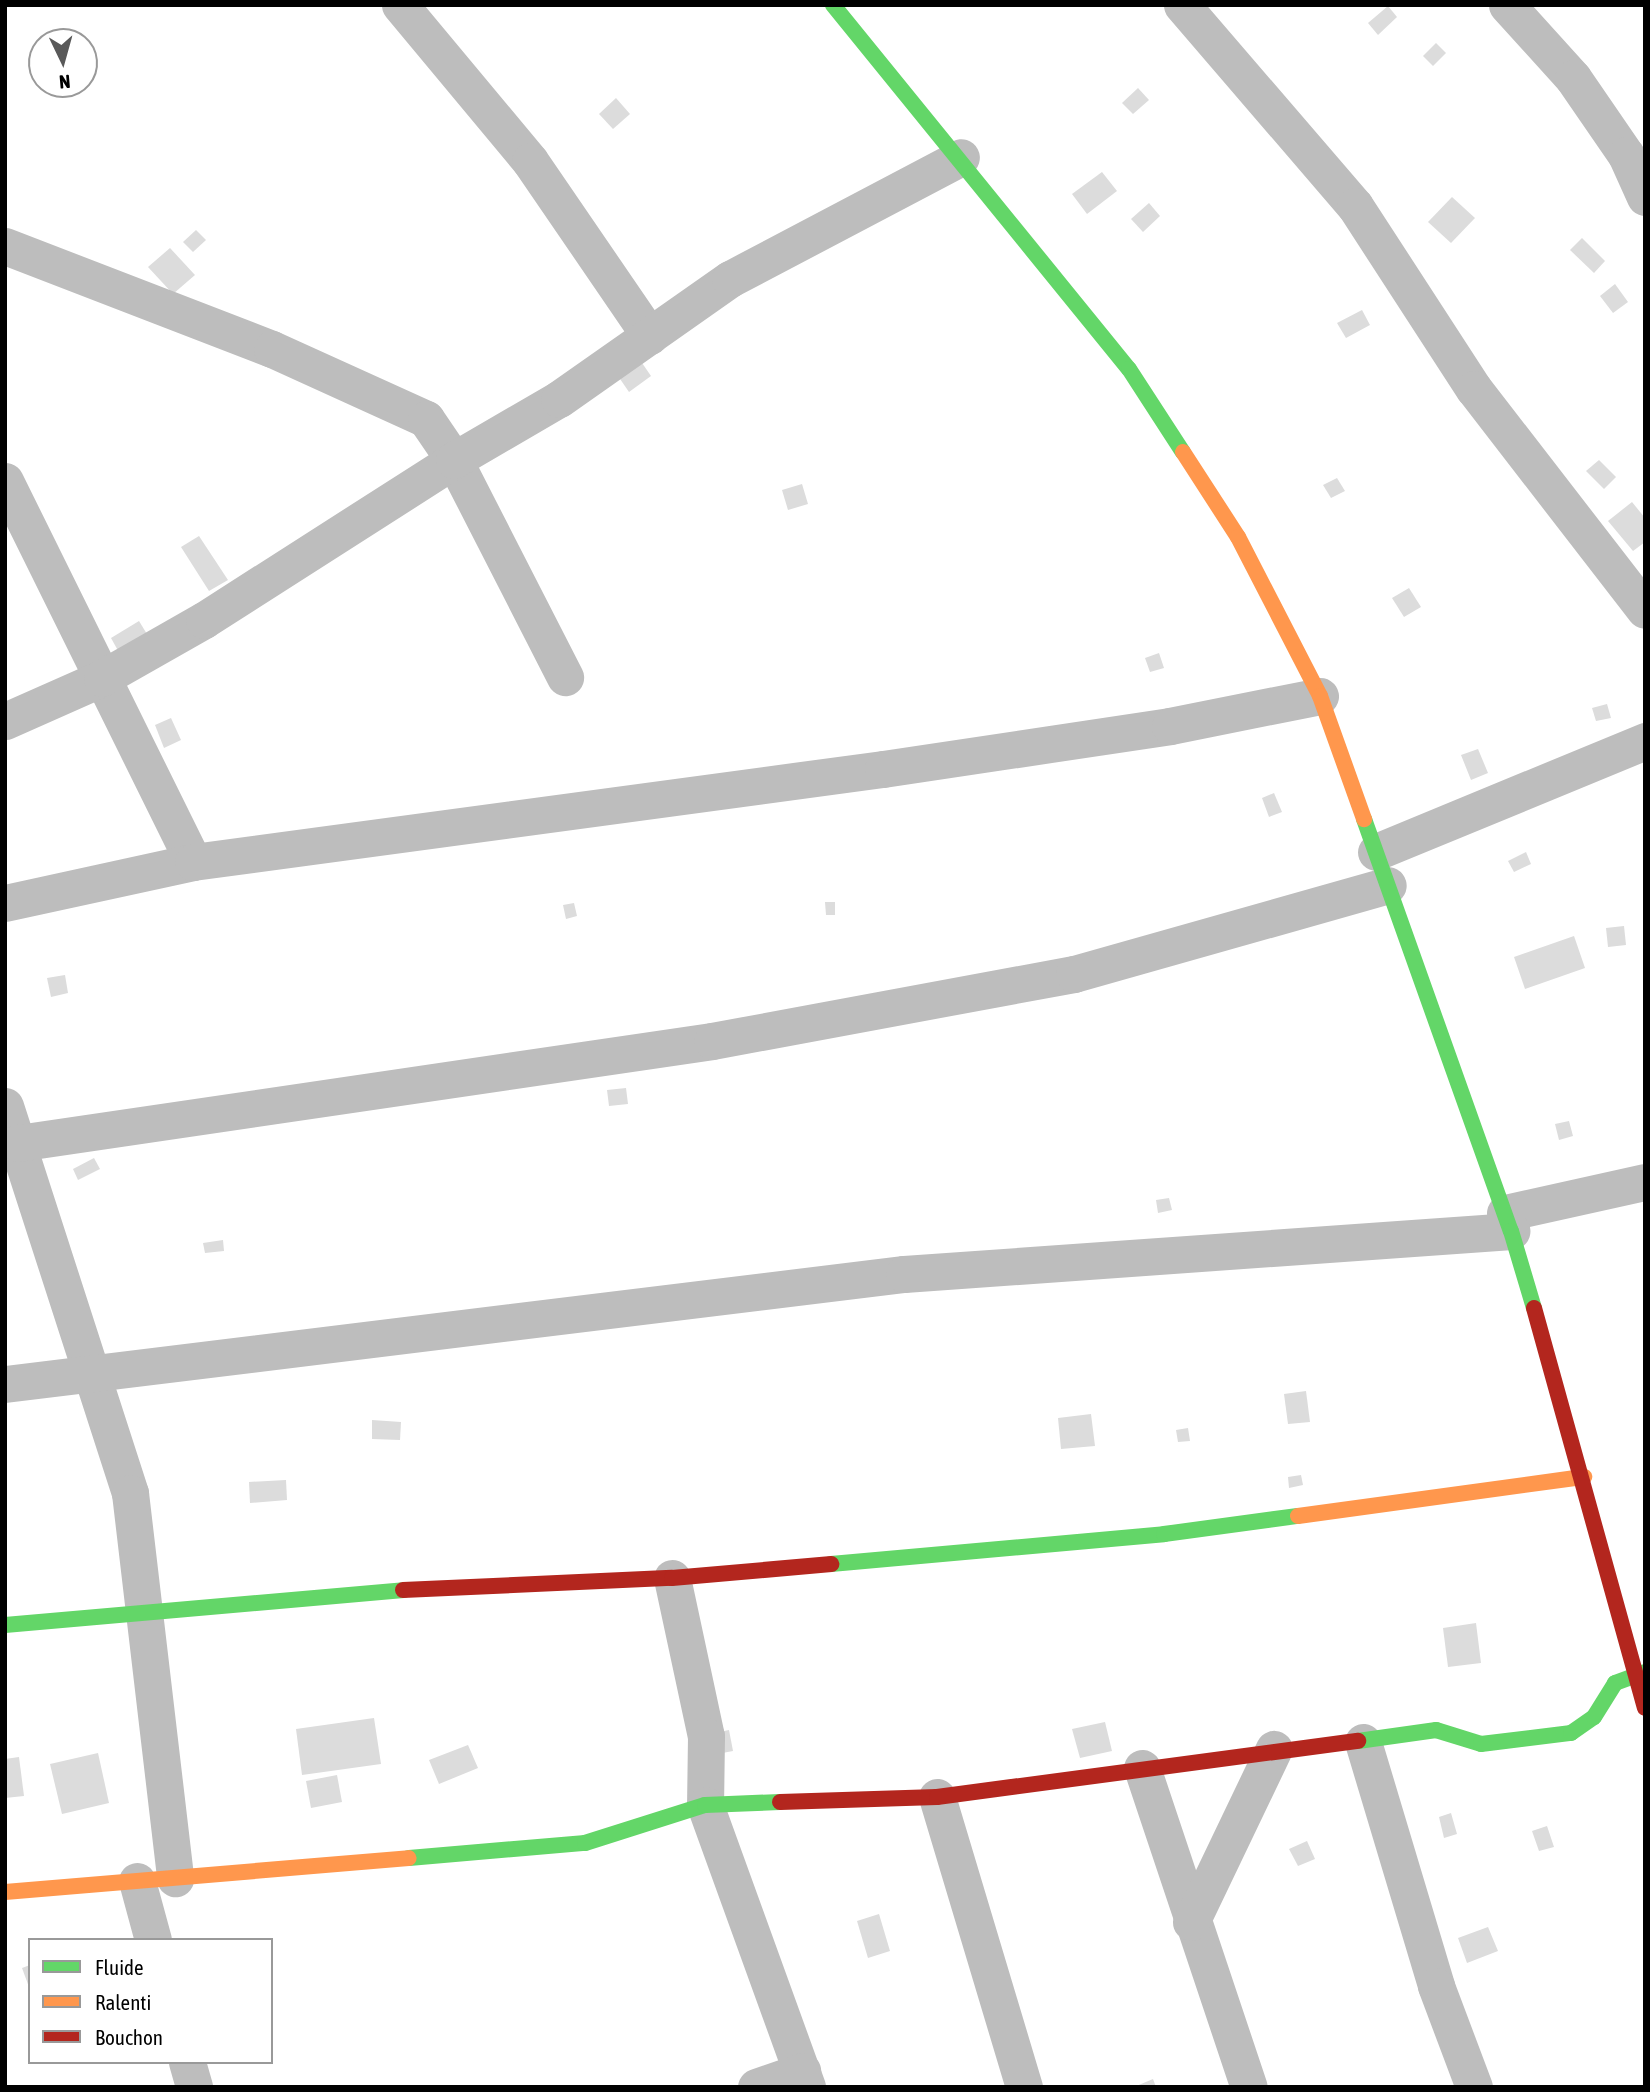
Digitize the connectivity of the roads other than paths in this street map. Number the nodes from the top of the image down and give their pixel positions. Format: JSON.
{"nodes":[{"id":1,"x":400,"y":5,"type":"edge"},
{"id":2,"x":834,"y":5,"type":"edge"},
{"id":3,"x":1182,"y":5,"type":"edge"},
{"id":4,"x":1507,"y":5,"type":"edge"},
{"id":5,"x":961,"y":157,"type":"junction"},
{"id":6,"x":1645,"y":197,"type":"edge"},
{"id":7,"x":5,"y":246,"type":"edge"},
{"id":8,"x":650,"y":336,"type":"junction"},
{"id":9,"x":453,"y":460,"type":"junction"},
{"id":10,"x":5,"y":481,"type":"edge"},
{"id":11,"x":1645,"y":610,"type":"edge"},
{"id":12,"x":565,"y":677,"type":"dead end"},
{"id":13,"x":102,"y":678,"type":"junction"},
{"id":14,"x":1320,"y":696,"type":"junction"},
{"id":15,"x":5,"y":721,"type":"edge"},
{"id":16,"x":1645,"y":741,"type":"edge"},
{"id":17,"x":193,"y":862,"type":"junction"},
{"id":18,"x":1382,"y":869,"type":"junction"},
{"id":19,"x":5,"y":903,"type":"edge"},
{"id":20,"x":9,"y":1121,"type":"edge"},
{"id":21,"x":1645,"y":1182,"type":"edge"},
{"id":22,"x":1508,"y":1222,"type":"junction"},
{"id":23,"x":92,"y":1376,"type":"junction"},
{"id":24,"x":5,"y":1384,"type":"edge"},
{"id":25,"x":1584,"y":1477,"type":"junction"},
{"id":26,"x":672,"y":1578,"type":"junction"},
{"id":27,"x":142,"y":1616,"type":"junction"},
{"id":28,"x":5,"y":1625,"type":"edge"},
{"id":29,"x":1640,"y":1674,"type":"edge"},
{"id":30,"x":1645,"y":1708,"type":"edge"},
{"id":31,"x":1363,"y":1742,"type":"junction"},
{"id":32,"x":1274,"y":1749,"type":"junction"},
{"id":33,"x":1142,"y":1768,"type":"junction"},
{"id":34,"x":937,"y":1797,"type":"junction"},
{"id":35,"x":705,"y":1805,"type":"junction"},
{"id":36,"x":175,"y":1878,"type":"junction"},
{"id":37,"x":137,"y":1881,"type":"junction"},
{"id":38,"x":5,"y":1892,"type":"edge"},
{"id":39,"x":1191,"y":1922,"type":"junction"},
{"id":40,"x":152,"y":1938,"type":"edge"},
{"id":41,"x":188,"y":2064,"type":"edge"},
{"id":42,"x":805,"y":2079,"type":"edge"},
{"id":43,"x":194,"y":2087,"type":"edge"},
{"id":44,"x":756,"y":2087,"type":"edge"},
{"id":45,"x":1024,"y":2087,"type":"edge"},
{"id":46,"x":1250,"y":2087,"type":"edge"},
{"id":47,"x":1474,"y":2087,"type":"edge"}],
"edges":[{"from":1,"to":8,"type":"street"},
{"from":2,"to":5,"type":"street"},
{"from":3,"to":11,"type":"street"},
{"from":4,"to":6,"type":"street"},
{"from":5,"to":8,"type":"street"},
{"from":5,"to":14,"type":"street"},
{"from":7,"to":9,"type":"street"},
{"from":8,"to":9,"type":"street"},
{"from":9,"to":12,"type":"street"},
{"from":9,"to":13,"type":"street"},
{"from":10,"to":13,"type":"street"},
{"from":13,"to":15,"type":"street"},
{"from":13,"to":17,"type":"street"},
{"from":14,"to":17,"type":"street"},
{"from":14,"to":18,"type":"street"},
{"from":16,"to":18,"type":"street"},
{"from":17,"to":19,"type":"street"},
{"from":18,"to":20,"type":"street"},
{"from":18,"to":22,"type":"street"},
{"from":20,"to":23,"type":"street"},
{"from":21,"to":22,"type":"street"},
{"from":22,"to":23,"type":"street"},
{"from":22,"to":25,"type":"street"},
{"from":23,"to":24,"type":"street"},
{"from":23,"to":27,"type":"street"},
{"from":25,"to":26,"type":"street"},
{"from":25,"to":29,"type":"street"},
{"from":26,"to":27,"type":"street"},
{"from":26,"to":35,"type":"street"},
{"from":27,"to":28,"type":"street"},
{"from":27,"to":36,"type":"street"},
{"from":29,"to":30,"type":"street"},
{"from":29,"to":31,"type":"street"},
{"from":31,"to":32,"type":"street"},
{"from":31,"to":47,"type":"street"},
{"from":32,"to":33,"type":"street"},
{"from":32,"to":39,"type":"street"},
{"from":33,"to":34,"type":"street"},
{"from":33,"to":39,"type":"street"},
{"from":34,"to":35,"type":"street"},
{"from":34,"to":45,"type":"street"},
{"from":35,"to":36,"type":"street"},
{"from":35,"to":42,"type":"street"},
{"from":36,"to":37,"type":"street"},
{"from":37,"to":38,"type":"street"},
{"from":37,"to":40,"type":"street"},
{"from":39,"to":46,"type":"street"},
{"from":41,"to":43,"type":"street"},
{"from":42,"to":44,"type":"street"}]}
